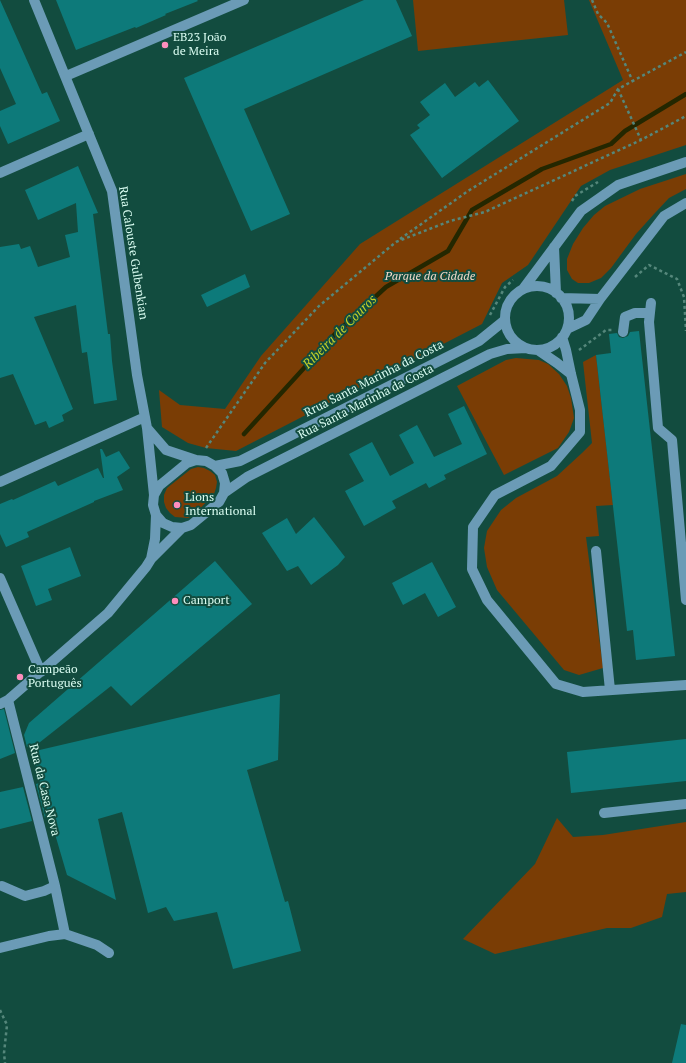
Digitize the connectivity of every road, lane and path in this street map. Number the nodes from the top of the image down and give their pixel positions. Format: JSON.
{"nodes":[{"id":1,"x":34,"y":0,"type":"edge"},
{"id":2,"x":244,"y":0,"type":"edge"},
{"id":3,"x":592,"y":0,"type":"edge"},
{"id":4,"x":686,"y":52,"type":"edge"},
{"id":5,"x":66,"y":76,"type":"junction"},
{"id":6,"x":633,"y":82,"type":"junction"},
{"id":7,"x":618,"y":89,"type":"junction"},
{"id":8,"x":686,"y":116,"type":"edge"},
{"id":9,"x":89,"y":134,"type":"junction"},
{"id":10,"x":641,"y":140,"type":"junction"},
{"id":11,"x":686,"y":162,"type":"edge"},
{"id":12,"x":0,"y":173,"type":"edge"},
{"id":13,"x":686,"y":203,"type":"edge"},
{"id":14,"x":396,"y":242,"type":"junction"},
{"id":15,"x":554,"y":247,"type":"junction"},
{"id":16,"x":635,"y":277,"type":"dead end"},
{"id":17,"x":523,"y":289,"type":"junction"},
{"id":18,"x":559,"y":296,"type":"junction"},
{"id":19,"x":600,"y":299,"type":"junction"},
{"id":20,"x":504,"y":320,"type":"junction"},
{"id":21,"x":623,"y":331,"type":"joint"},
{"id":22,"x":686,"y":331,"type":"edge"},
{"id":23,"x":564,"y":333,"type":"junction"},
{"id":24,"x":526,"y":348,"type":"junction"},
{"id":25,"x":538,"y":350,"type":"junction"},
{"id":26,"x":579,"y":350,"type":"dead end"},
{"id":27,"x":571,"y":374,"type":"junction"},
{"id":28,"x":145,"y":417,"type":"junction"},
{"id":29,"x":147,"y":428,"type":"junction"},
{"id":30,"x":206,"y":462,"type":"junction"},
{"id":31,"x":0,"y":482,"type":"edge"},
{"id":32,"x":224,"y":493,"type":"junction"},
{"id":33,"x":154,"y":495,"type":"junction"},
{"id":34,"x":156,"y":515,"type":"junction"},
{"id":35,"x":182,"y":528,"type":"junction"},
{"id":36,"x":596,"y":551,"type":"dead end"},
{"id":37,"x":151,"y":559,"type":"junction"},
{"id":38,"x":0,"y":578,"type":"edge"},
{"id":39,"x":686,"y":600,"type":"edge"},
{"id":40,"x":41,"y":672,"type":"junction"},
{"id":41,"x":686,"y":685,"type":"edge"},
{"id":42,"x":610,"y":690,"type":"junction"},
{"id":43,"x":4,"y":702,"type":"edge"},
{"id":44,"x":686,"y":804,"type":"edge"},
{"id":45,"x":604,"y":813,"type":"dead end"},
{"id":46,"x":2,"y":886,"type":"dead end"},
{"id":47,"x":55,"y":886,"type":"junction"},
{"id":48,"x":65,"y":934,"type":"junction"},
{"id":49,"x":0,"y":948,"type":"edge"},
{"id":50,"x":109,"y":953,"type":"dead end"},
{"id":51,"x":0,"y":1010,"type":"edge"},
{"id":52,"x":5,"y":1063,"type":"edge"}],
"edges":[{"from":1,"to":5,"type":"street","name":"Rua Calouste Gulbenkian"},
{"from":2,"to":5,"type":"street"},
{"from":3,"to":6,"type":"path"},
{"from":4,"to":6,"type":"path"},
{"from":5,"to":9,"type":"street","name":"Rua Calouste Gulbenkian"},
{"from":6,"to":7,"type":"path"},
{"from":7,"to":10,"type":"path"},
{"from":7,"to":14,"type":"path"},
{"from":8,"to":10,"type":"path"},
{"from":9,"to":12,"type":"street"},
{"from":9,"to":28,"type":"street","name":"Rua Calouste Gulbenkian"},
{"from":10,"to":14,"type":"path"},
{"from":11,"to":15,"type":"street"},
{"from":13,"to":19,"type":"street"},
{"from":14,"to":30,"type":"path"},
{"from":15,"to":17,"type":"street"},
{"from":15,"to":18,"type":"street"},
{"from":16,"to":22,"type":"path"},
{"from":17,"to":18,"type":"street"},
{"from":17,"to":20,"type":"street"},
{"from":18,"to":19,"type":"street"},
{"from":18,"to":23,"type":"street"},
{"from":19,"to":23,"type":"street"},
{"from":20,"to":24,"type":"street"},
{"from":20,"to":30,"type":"street","name":"Rrua Santa Marinha da Costa"},
{"from":21,"to":26,"type":"path"},
{"from":21,"to":39,"type":"street"},
{"from":23,"to":25,"type":"street"},
{"from":23,"to":27,"type":"street"},
{"from":24,"to":25,"type":"street"},
{"from":24,"to":32,"type":"street","name":"Rua Santa Marinha da Costa"},
{"from":25,"to":27,"type":"street"},
{"from":27,"to":42,"type":"street"},
{"from":28,"to":29,"type":"street","name":"Rua Calouste Gulbenkian"},
{"from":28,"to":31,"type":"street"},
{"from":29,"to":30,"type":"street"},
{"from":29,"to":33,"type":"street","name":"Rua Calouste Gulbenkian"},
{"from":30,"to":32,"type":"street"},
{"from":30,"to":33,"type":"street"},
{"from":32,"to":35,"type":"street"},
{"from":33,"to":34,"type":"street"},
{"from":34,"to":35,"type":"street"},
{"from":34,"to":37,"type":"street"},
{"from":35,"to":37,"type":"street"},
{"from":36,"to":42,"type":"street"},
{"from":37,"to":40,"type":"street"},
{"from":38,"to":40,"type":"street"},
{"from":40,"to":43,"type":"street"},
{"from":41,"to":42,"type":"street"},
{"from":43,"to":47,"type":"street","name":"Rua da Casa Nova"},
{"from":44,"to":45,"type":"street"},
{"from":46,"to":47,"type":"street"},
{"from":47,"to":48,"type":"street","name":"Rua da Casa Nova"},
{"from":48,"to":49,"type":"street"},
{"from":48,"to":50,"type":"street"},
{"from":51,"to":52,"type":"path"}]}
